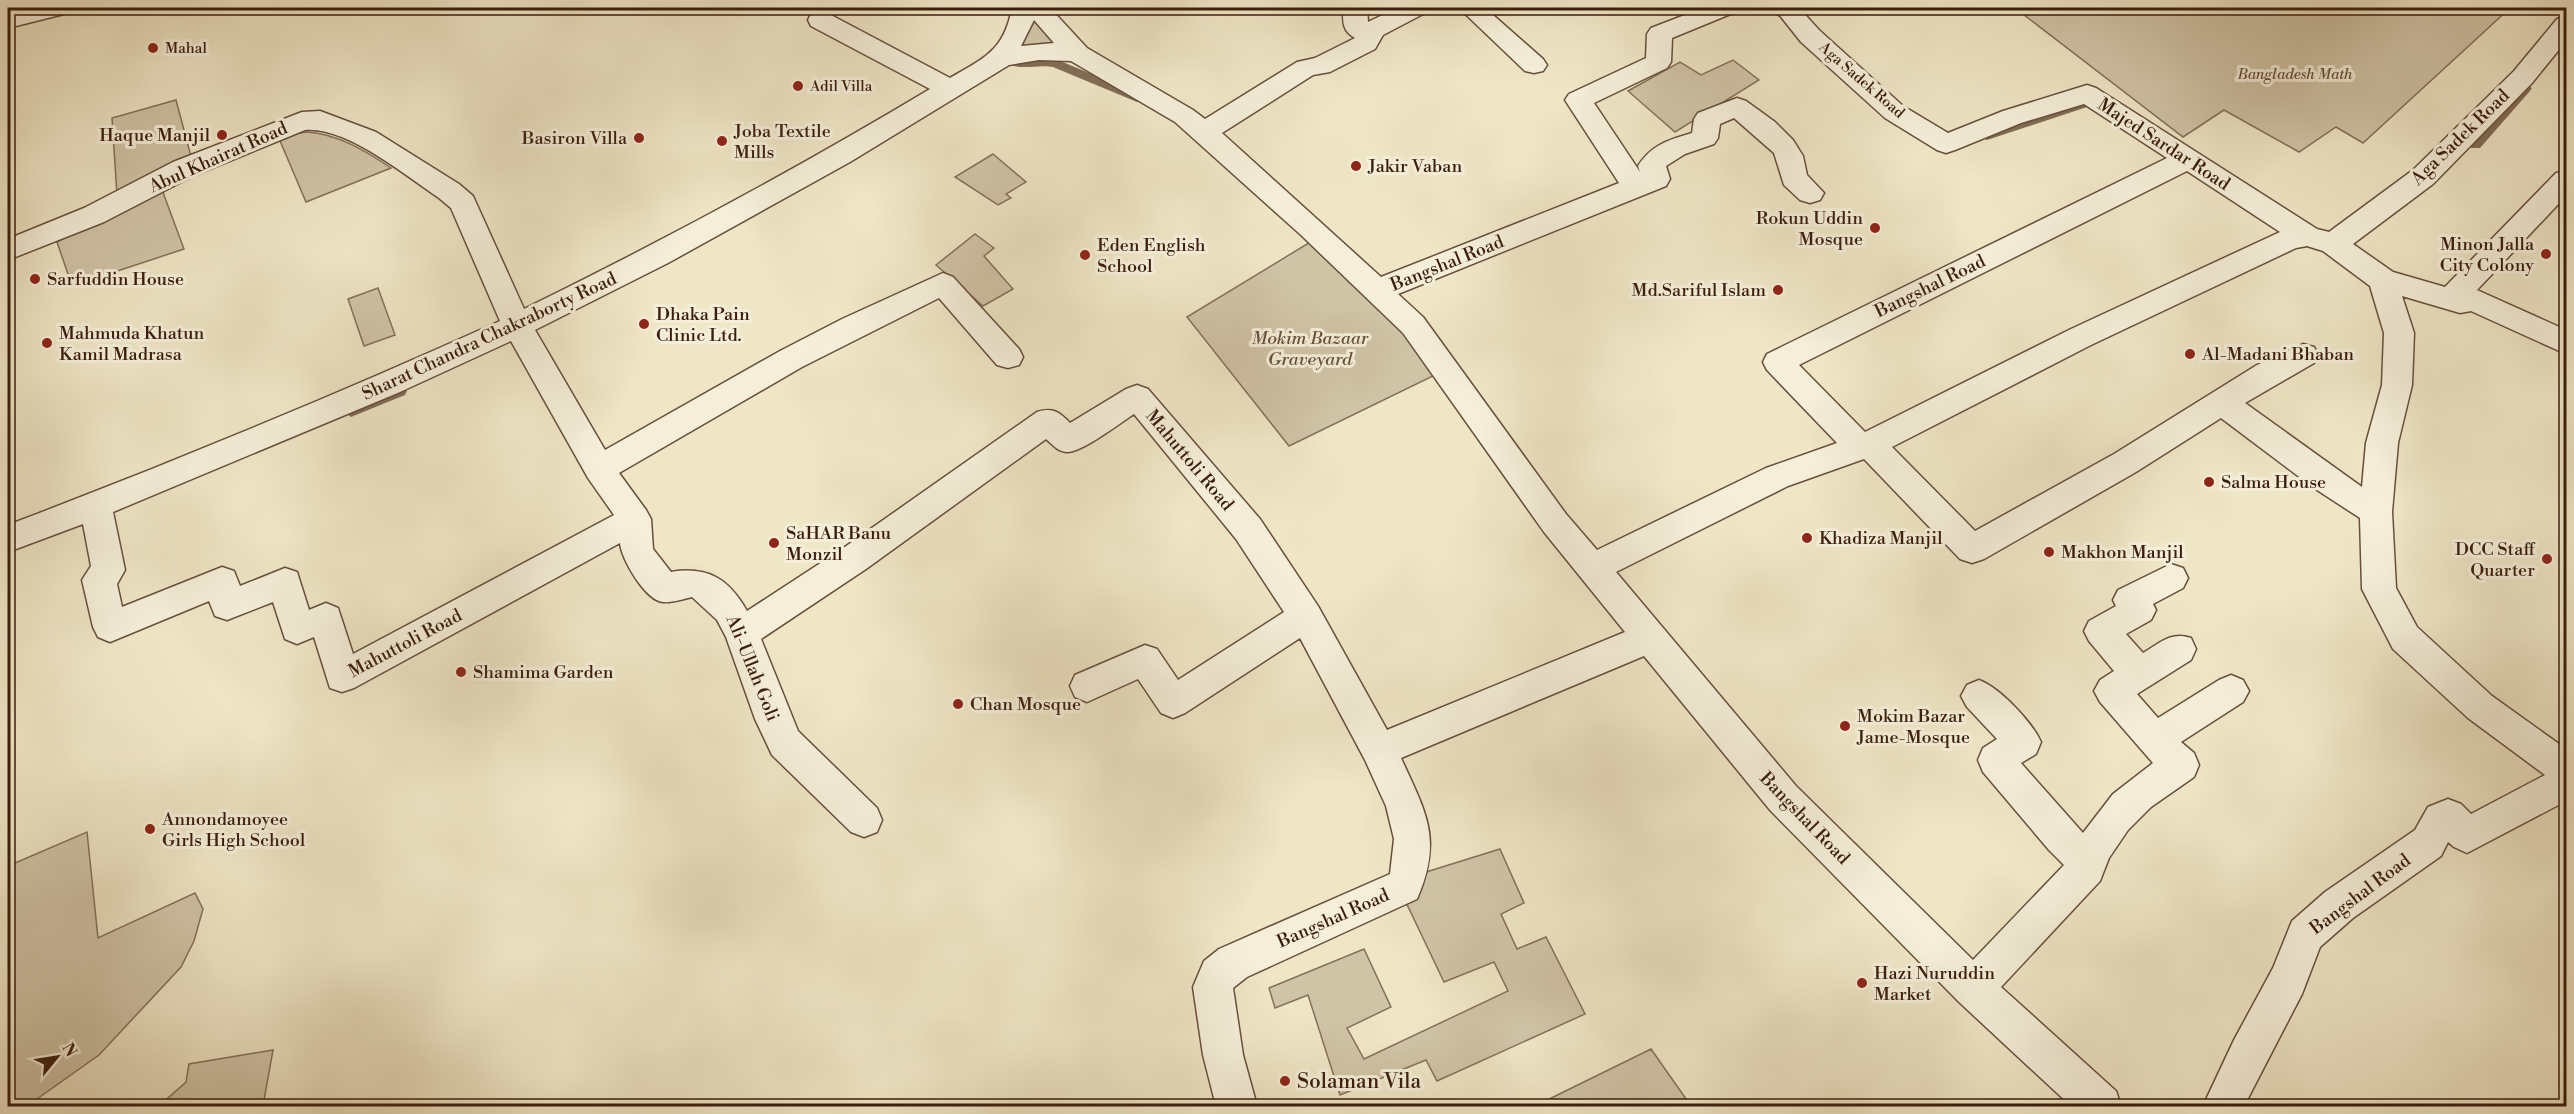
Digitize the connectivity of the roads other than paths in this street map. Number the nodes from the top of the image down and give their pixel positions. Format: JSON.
{"nodes":[{"id":1,"x":59,"y":8,"type":"edge"},
{"id":2,"x":1024,"y":8,"type":"edge"},
{"id":3,"x":1037,"y":8,"type":"edge"},
{"id":4,"x":1355,"y":8,"type":"edge"},
{"id":5,"x":1416,"y":8,"type":"edge"},
{"id":6,"x":1471,"y":8,"type":"edge"},
{"id":7,"x":1724,"y":8,"type":"edge"},
{"id":8,"x":1762,"y":8,"type":"edge"},
{"id":9,"x":1786,"y":8,"type":"edge"},
{"id":10,"x":8,"y":20,"type":"edge"},
{"id":11,"x":820,"y":20,"type":"dead end"},
{"id":12,"x":2566,"y":25,"type":"edge"},
{"id":13,"x":1370,"y":36,"type":"junction"},
{"id":14,"x":1810,"y":36,"type":"junction"},
{"id":15,"x":1078,"y":54,"type":"junction"},
{"id":16,"x":1001,"y":59,"type":"junction"},
{"id":17,"x":1534,"y":65,"type":"dead end"},
{"id":18,"x":950,"y":89,"type":"junction"},
{"id":19,"x":1194,"y":124,"type":"junction"},
{"id":20,"x":1946,"y":144,"type":"joint"},
{"id":21,"x":2188,"y":159,"type":"junction"},
{"id":22,"x":2566,"y":180,"type":"edge"},
{"id":23,"x":1636,"y":187,"type":"junction"},
{"id":24,"x":1810,"y":193,"type":"dead end"},
{"id":25,"x":2320,"y":240,"type":"junction"},
{"id":26,"x":8,"y":250,"type":"edge"},
{"id":27,"x":2383,"y":280,"type":"junction"},
{"id":28,"x":1378,"y":290,"type":"junction"},
{"id":29,"x":2451,"y":299,"type":"junction"},
{"id":30,"x":517,"y":326,"type":"junction"},
{"id":31,"x":2566,"y":343,"type":"edge"},
{"id":32,"x":2303,"y":355,"type":"dead end"},
{"id":33,"x":1008,"y":357,"type":"dead end"},
{"id":34,"x":2223,"y":403,"type":"junction"},
{"id":35,"x":1865,"y":446,"type":"junction"},
{"id":36,"x":599,"y":469,"type":"junction"},
{"id":37,"x":96,"y":505,"type":"junction"},
{"id":38,"x":2376,"y":512,"type":"junction"},
{"id":39,"x":635,"y":519,"type":"junction"},
{"id":40,"x":8,"y":539,"type":"edge"},
{"id":41,"x":1593,"y":568,"type":"junction"},
{"id":42,"x":2170,"y":578,"type":"dead end"},
{"id":43,"x":1306,"y":616,"type":"junction"},
{"id":44,"x":742,"y":633,"type":"junction"},
{"id":45,"x":1649,"y":638,"type":"junction"},
{"id":46,"x":2179,"y":649,"type":"dead end"},
{"id":47,"x":2139,"y":674,"type":"junction"},
{"id":48,"x":1087,"y":687,"type":"dead end"},
{"id":49,"x":2230,"y":691,"type":"dead end"},
{"id":50,"x":1979,"y":696,"type":"dead end"},
{"id":51,"x":2154,"y":740,"type":"junction"},
{"id":52,"x":1379,"y":750,"type":"junction"},
{"id":53,"x":2566,"y":770,"type":"edge"},
{"id":54,"x":2566,"y":783,"type":"edge"},
{"id":55,"x":864,"y":820,"type":"dead end"},
{"id":56,"x":2087,"y":862,"type":"junction"},
{"id":57,"x":1973,"y":988,"type":"junction"},
{"id":58,"x":1236,"y":1107,"type":"edge"},
{"id":59,"x":2101,"y":1107,"type":"edge"},
{"id":60,"x":2223,"y":1107,"type":"edge"}],
"edges":[{"from":1,"to":10,"type":"street"},
{"from":2,"to":16,"type":"street","name":"Sharat Chandra Chakraborty Road"},
{"from":3,"to":15,"type":"street","name":"Bangshal Road"},
{"from":4,"to":13,"type":"street"},
{"from":5,"to":13,"type":"street"},
{"from":6,"to":17,"type":"street"},
{"from":7,"to":23,"type":"street"},
{"from":8,"to":14,"type":"street"},
{"from":9,"to":14,"type":"street","name":"Aga Sadek Road"},
{"from":11,"to":18,"type":"street"},
{"from":12,"to":25,"type":"street","name":"Aga Sadek Road"},
{"from":13,"to":19,"type":"street"},
{"from":14,"to":20,"type":"street","name":"Aga Sadek Road"},
{"from":15,"to":16,"type":"street","name":"Sharat Chandra Chakraborty Road"},
{"from":15,"to":19,"type":"street","name":"Bangshal Road"},
{"from":16,"to":18,"type":"street","name":"Sharat Chandra Chakraborty Road"},
{"from":18,"to":30,"type":"street","name":"Sharat Chandra Chakraborty Road"},
{"from":19,"to":28,"type":"street","name":"Bangshal Road"},
{"from":20,"to":21,"type":"street","name":"Majed Sardar Road"},
{"from":21,"to":25,"type":"street","name":"Majed Sardar Road"},
{"from":21,"to":35,"type":"street","name":"Bangshal Road"},
{"from":22,"to":29,"type":"street"},
{"from":23,"to":24,"type":"street","name":"Bangshal Road"},
{"from":23,"to":28,"type":"street","name":"Bangshal Road"},
{"from":25,"to":27,"type":"street"},
{"from":25,"to":35,"type":"street"},
{"from":26,"to":30,"type":"street","name":"Abul Khairat Road"},
{"from":27,"to":29,"type":"street"},
{"from":27,"to":38,"type":"street"},
{"from":28,"to":41,"type":"street","name":"Bangshal Road"},
{"from":29,"to":31,"type":"street"},
{"from":30,"to":36,"type":"street"},
{"from":30,"to":37,"type":"street","name":"Sharat Chandra Chakraborty Road"},
{"from":32,"to":34,"type":"street"},
{"from":33,"to":36,"type":"street"},
{"from":34,"to":35,"type":"street","name":"Bangshal Road"},
{"from":34,"to":38,"type":"street"},
{"from":35,"to":41,"type":"street"},
{"from":36,"to":39,"type":"street"},
{"from":37,"to":39,"type":"street","name":"Mahuttoli Road"},
{"from":37,"to":40,"type":"street","name":"Sharat Chandra Chakraborty Road"},
{"from":38,"to":53,"type":"street"},
{"from":39,"to":44,"type":"street","name":"Ali-Ullah Goli"},
{"from":41,"to":45,"type":"street","name":"Bangshal Road"},
{"from":42,"to":47,"type":"street"},
{"from":43,"to":44,"type":"street","name":"Mahuttoli Road"},
{"from":43,"to":48,"type":"street"},
{"from":43,"to":52,"type":"street","name":"Mahuttoli Road"},
{"from":44,"to":55,"type":"street","name":"Ali-Ullah Goli"},
{"from":45,"to":52,"type":"street"},
{"from":45,"to":57,"type":"street","name":"Bangshal Road"},
{"from":46,"to":47,"type":"street"},
{"from":47,"to":51,"type":"street"},
{"from":49,"to":51,"type":"street"},
{"from":50,"to":56,"type":"street"},
{"from":51,"to":56,"type":"street"},
{"from":52,"to":58,"type":"street","name":"Bangshal Road"},
{"from":54,"to":60,"type":"street","name":"Bangshal Road"},
{"from":56,"to":57,"type":"street"},
{"from":57,"to":59,"type":"street","name":"Bangshal Road"}]}
